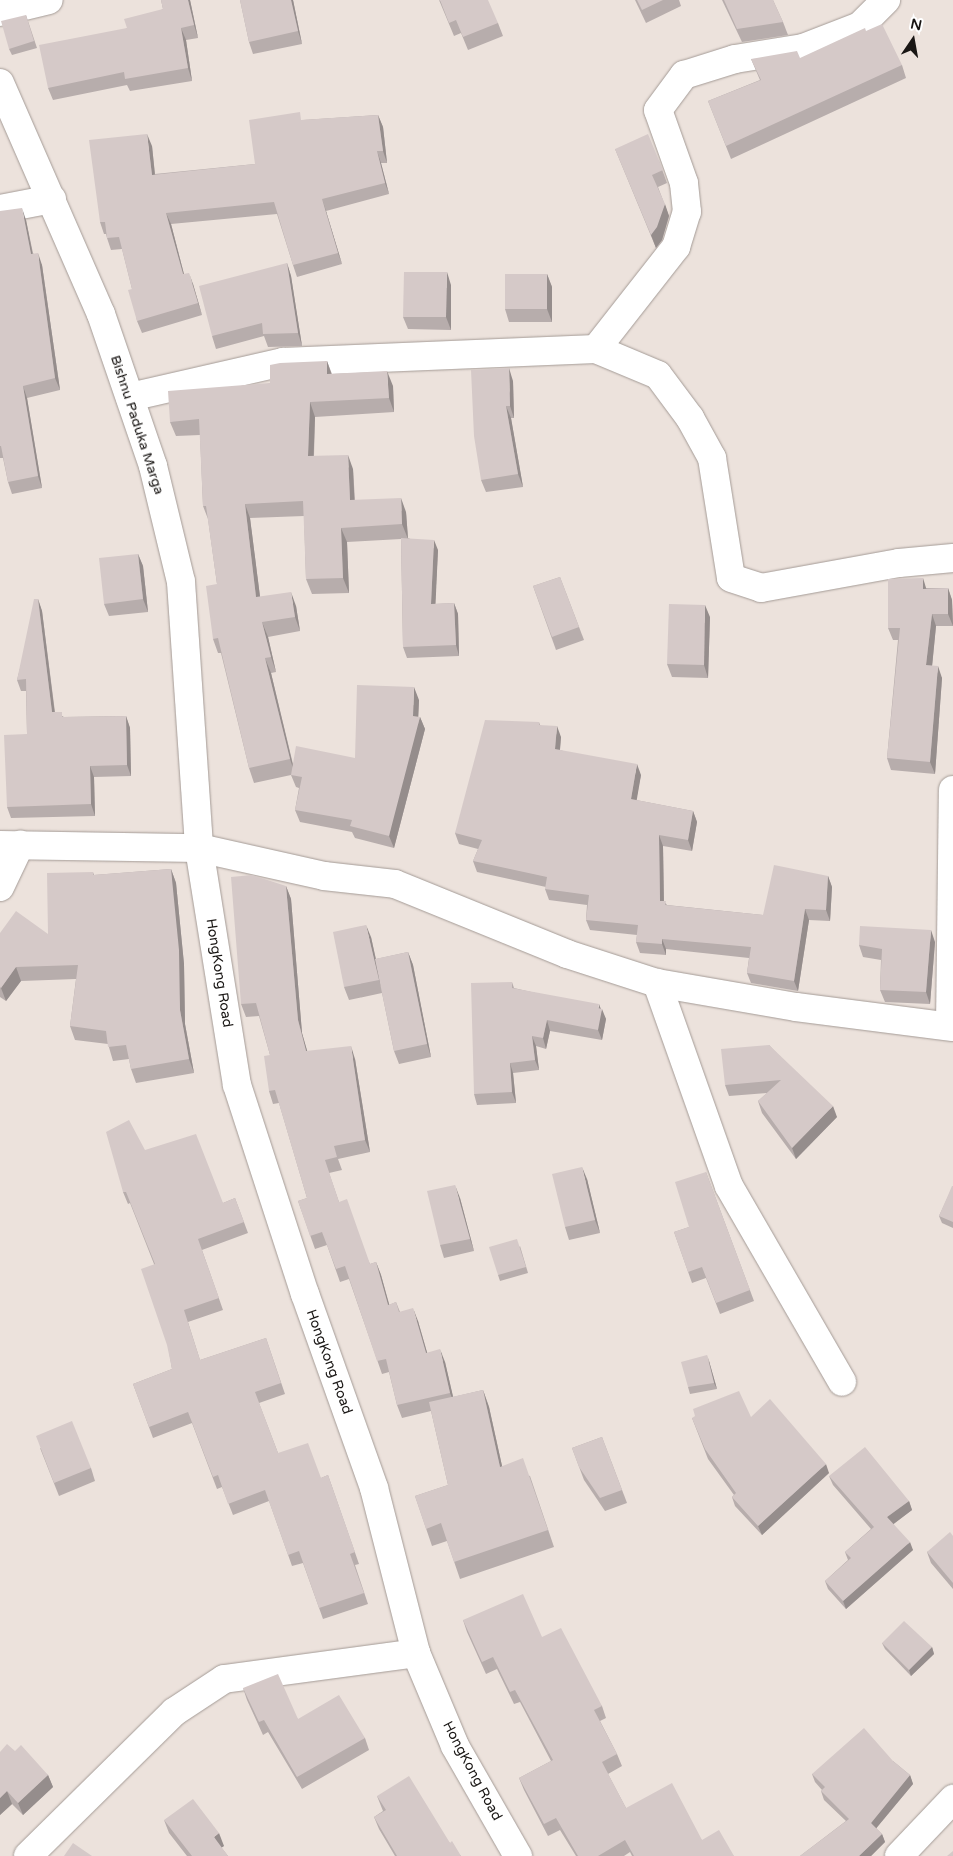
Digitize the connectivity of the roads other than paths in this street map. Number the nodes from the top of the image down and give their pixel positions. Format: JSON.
{"nodes":[{"id":1,"x":49,"y":0,"type":"edge"},
{"id":2,"x":886,"y":0,"type":"edge"},
{"id":3,"x":0,"y":12,"type":"edge"},
{"id":4,"x":0,"y":83,"type":"edge"},
{"id":5,"x":52,"y":199,"type":"junction"},
{"id":6,"x":0,"y":208,"type":"edge"},
{"id":7,"x":596,"y":349,"type":"junction"},
{"id":8,"x":130,"y":397,"type":"junction"},
{"id":9,"x":953,"y":558,"type":"edge"},
{"id":10,"x":953,"y":790,"type":"edge"},
{"id":11,"x":10,"y":845,"type":"edge"},
{"id":12,"x":199,"y":848,"type":"junction"},
{"id":13,"x":0,"y":887,"type":"edge"},
{"id":14,"x":657,"y":983,"type":"junction"},
{"id":15,"x":951,"y":1027,"type":"edge"},
{"id":16,"x":842,"y":1382,"type":"dead end"},
{"id":17,"x":416,"y":1653,"type":"junction"},
{"id":18,"x":953,"y":1799,"type":"edge"},
{"id":19,"x":28,"y":1856,"type":"edge"},
{"id":20,"x":518,"y":1856,"type":"edge"},
{"id":21,"x":899,"y":1856,"type":"edge"}],
"edges":[{"from":1,"to":3,"type":"street"},
{"from":2,"to":7,"type":"street"},
{"from":4,"to":5,"type":"street","name":"Bishnu Paduka Marga"},
{"from":5,"to":6,"type":"street"},
{"from":5,"to":8,"type":"street","name":"Bishnu Paduka Marga"},
{"from":7,"to":8,"type":"street"},
{"from":7,"to":9,"type":"street"},
{"from":8,"to":12,"type":"street","name":"Bishnu Paduka Marga"},
{"from":10,"to":15,"type":"street"},
{"from":11,"to":12,"type":"street"},
{"from":11,"to":13,"type":"street"},
{"from":12,"to":14,"type":"street"},
{"from":12,"to":17,"type":"street","name":"HongKong Road"},
{"from":14,"to":15,"type":"street"},
{"from":14,"to":16,"type":"street"},
{"from":17,"to":19,"type":"street"},
{"from":17,"to":20,"type":"street","name":"HongKong Road"},
{"from":18,"to":21,"type":"street"}]}
